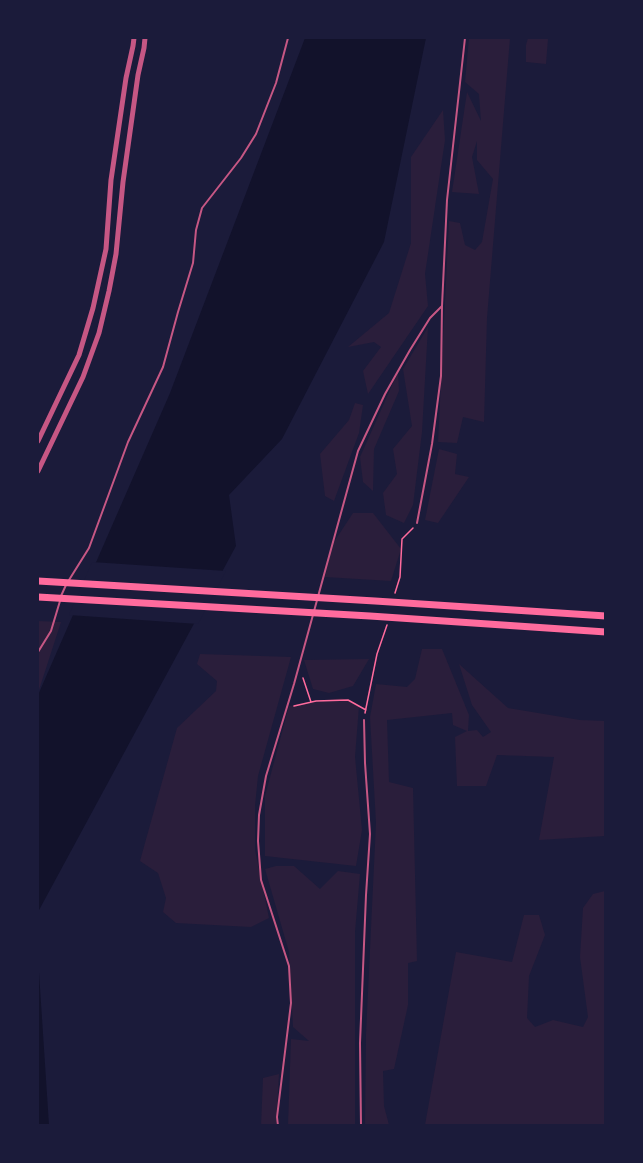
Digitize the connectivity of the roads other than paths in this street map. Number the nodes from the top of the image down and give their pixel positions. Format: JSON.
{"nodes":[{"id":1,"x":134,"y":38,"type":"edge"},
{"id":2,"x":145,"y":38,"type":"edge"},
{"id":3,"x":288,"y":38,"type":"edge"},
{"id":4,"x":465,"y":38,"type":"edge"},
{"id":5,"x":442,"y":306,"type":"junction"},
{"id":6,"x":38,"y":441,"type":"edge"},
{"id":7,"x":38,"y":471,"type":"edge"},
{"id":8,"x":417,"y":523,"type":"road end"},
{"id":9,"x":38,"y":581,"type":"edge"},
{"id":10,"x":38,"y":597,"type":"edge"},
{"id":11,"x":606,"y":616,"type":"edge"},
{"id":12,"x":606,"y":632,"type":"edge"},
{"id":13,"x":38,"y":652,"type":"edge"},
{"id":14,"x":364,"y":720,"type":"road end"},
{"id":15,"x":278,"y":1125,"type":"edge"},
{"id":16,"x":361,"y":1125,"type":"edge"}],
"edges":[{"from":1,"to":6,"type":"street"},
{"from":2,"to":7,"type":"street"},
{"from":3,"to":13,"type":"lane"},
{"from":4,"to":5,"type":"lane"},
{"from":5,"to":8,"type":"lane"},
{"from":5,"to":15,"type":"lane"},
{"from":9,"to":11,"type":"main road"},
{"from":10,"to":12,"type":"main road"},
{"from":14,"to":16,"type":"lane"}]}
